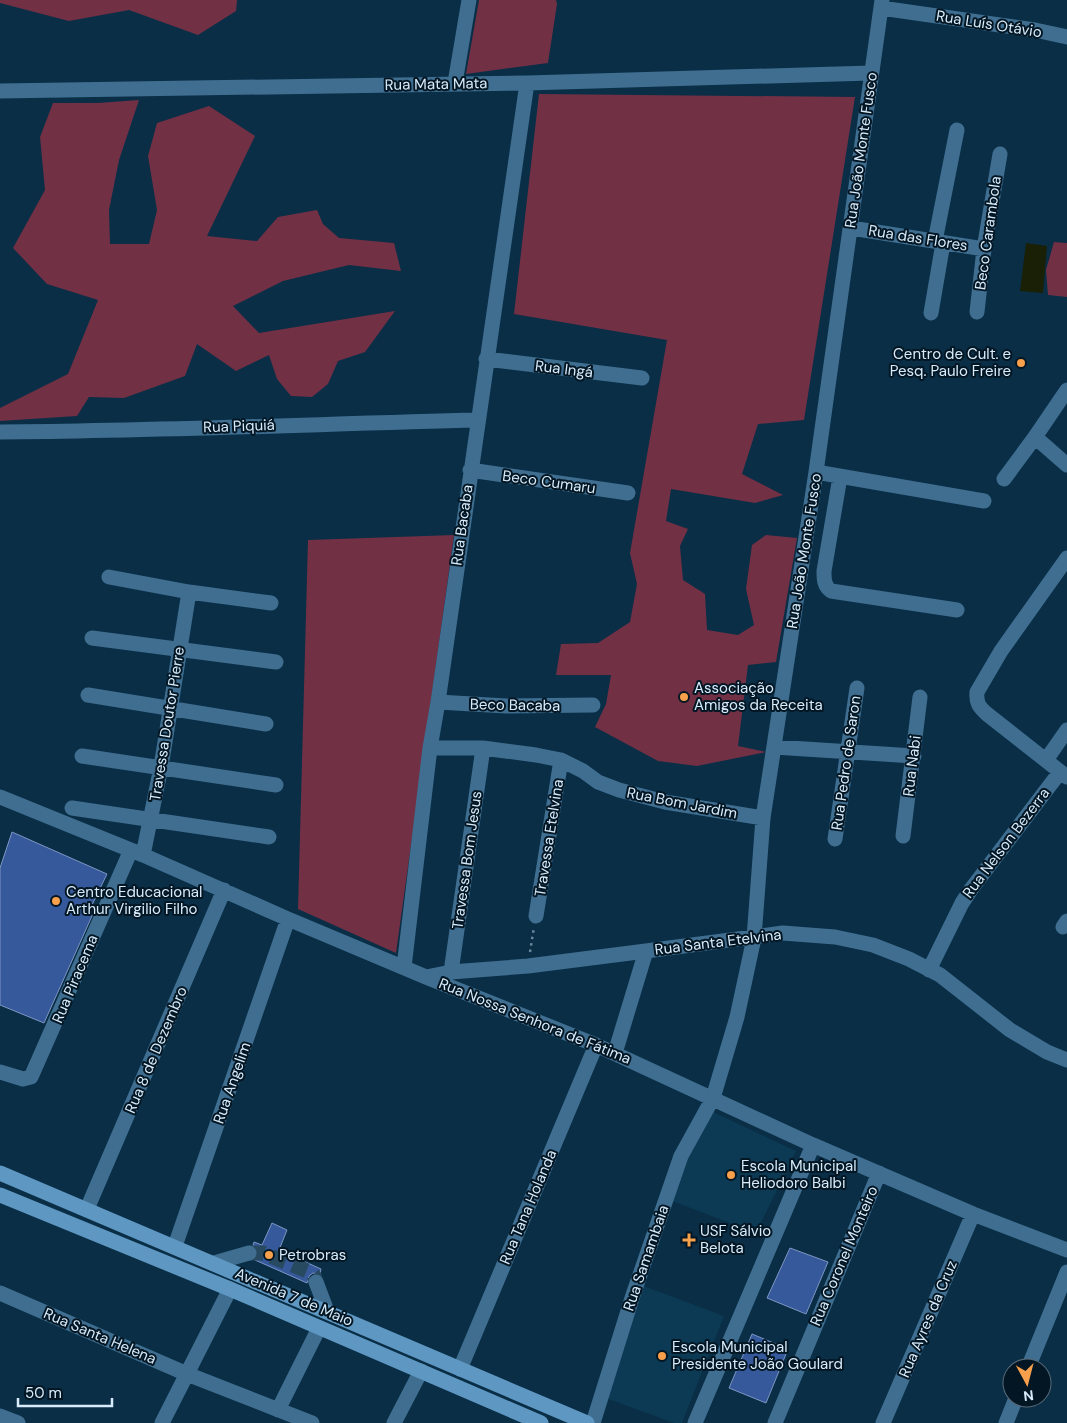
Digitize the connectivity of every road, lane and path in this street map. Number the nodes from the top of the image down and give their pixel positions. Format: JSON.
{"nodes":[{"id":1,"x":469,"y":0,"type":"edge"},
{"id":2,"x":882,"y":4,"type":"edge"},
{"id":3,"x":1067,"y":37,"type":"edge"},
{"id":4,"x":872,"y":73,"type":"junction"},
{"id":5,"x":455,"y":83,"type":"junction"},
{"id":6,"x":527,"y":83,"type":"junction"},
{"id":7,"x":0,"y":91,"type":"edge"},
{"id":8,"x":957,"y":130,"type":"dead end"},
{"id":9,"x":1000,"y":154,"type":"dead end"},
{"id":10,"x":851,"y":228,"type":"junction"},
{"id":11,"x":939,"y":242,"type":"junction"},
{"id":12,"x":984,"y":249,"type":"junction"},
{"id":13,"x":977,"y":312,"type":"dead end"},
{"id":14,"x":931,"y":313,"type":"dead end"},
{"id":15,"x":486,"y":359,"type":"junction"},
{"id":16,"x":642,"y":378,"type":"dead end"},
{"id":17,"x":1067,"y":390,"type":"edge"},
{"id":18,"x":478,"y":420,"type":"junction"},
{"id":19,"x":0,"y":432,"type":"edge"},
{"id":20,"x":1035,"y":438,"type":"junction"},
{"id":21,"x":1067,"y":465,"type":"edge"},
{"id":22,"x":470,"y":470,"type":"junction"},
{"id":23,"x":816,"y":472,"type":"junction"},
{"id":24,"x":840,"y":477,"type":"junction"},
{"id":25,"x":1004,"y":479,"type":"dead end"},
{"id":26,"x":628,"y":493,"type":"dead end"},
{"id":27,"x":984,"y":501,"type":"dead end"},
{"id":28,"x":1067,"y":558,"type":"edge"},
{"id":29,"x":109,"y":577,"type":"dead end"},
{"id":30,"x":189,"y":592,"type":"junction"},
{"id":31,"x":271,"y":604,"type":"dead end"},
{"id":32,"x":957,"y":610,"type":"dead end"},
{"id":33,"x":92,"y":638,"type":"dead end"},
{"id":34,"x":179,"y":650,"type":"junction"},
{"id":35,"x":276,"y":662,"type":"dead end"},
{"id":36,"x":857,"y":688,"type":"dead end"},
{"id":37,"x":88,"y":695,"type":"dead end"},
{"id":38,"x":920,"y":697,"type":"dead end"},
{"id":39,"x":438,"y":702,"type":"junction"},
{"id":40,"x":593,"y":705,"type":"dead end"},
{"id":41,"x":170,"y":708,"type":"junction"},
{"id":42,"x":266,"y":724,"type":"dead end"},
{"id":43,"x":1067,"y":730,"type":"edge"},
{"id":44,"x":774,"y":747,"type":"junction"},
{"id":45,"x":430,"y":748,"type":"junction"},
{"id":46,"x":483,"y":748,"type":"junction"},
{"id":47,"x":847,"y":753,"type":"junction"},
{"id":48,"x":82,"y":756,"type":"dead end"},
{"id":49,"x":914,"y":756,"type":"junction"},
{"id":50,"x":561,"y":760,"type":"junction"},
{"id":51,"x":1046,"y":760,"type":"junction"},
{"id":52,"x":161,"y":767,"type":"junction"},
{"id":53,"x":1063,"y":774,"type":"edge"},
{"id":54,"x":276,"y":785,"type":"dead end"},
{"id":55,"x":0,"y":797,"type":"edge"},
{"id":56,"x":72,"y":808,"type":"dead end"},
{"id":57,"x":763,"y":818,"type":"junction"},
{"id":58,"x":151,"y":821,"type":"junction"},
{"id":59,"x":903,"y":836,"type":"dead end"},
{"id":60,"x":269,"y":838,"type":"dead end"},
{"id":61,"x":835,"y":839,"type":"dead end"},
{"id":62,"x":137,"y":853,"type":"junction"},
{"id":63,"x":224,"y":890,"type":"junction"},
{"id":64,"x":536,"y":916,"type":"joint"},
{"id":65,"x":288,"y":919,"type":"junction"},
{"id":66,"x":754,"y":938,"type":"junction"},
{"id":67,"x":646,"y":951,"type":"junction"},
{"id":68,"x":528,"y":966,"type":"junction"},
{"id":69,"x":404,"y":967,"type":"junction"},
{"id":70,"x":929,"y":970,"type":"junction"},
{"id":71,"x":451,"y":972,"type":"junction"},
{"id":72,"x":426,"y":977,"type":"junction"},
{"id":73,"x":596,"y":1045,"type":"junction"},
{"id":74,"x":615,"y":1053,"type":"junction"},
{"id":75,"x":1067,"y":1060,"type":"edge"},
{"id":76,"x":0,"y":1072,"type":"edge"},
{"id":77,"x":713,"y":1098,"type":"junction"},
{"id":78,"x":813,"y":1145,"type":"junction"},
{"id":79,"x":0,"y":1172,"type":"edge"},
{"id":80,"x":879,"y":1173,"type":"junction"},
{"id":81,"x":0,"y":1195,"type":"edge"},
{"id":82,"x":88,"y":1209,"type":"junction"},
{"id":83,"x":972,"y":1214,"type":"junction"},
{"id":84,"x":175,"y":1246,"type":"junction"},
{"id":85,"x":1067,"y":1250,"type":"edge"},
{"id":86,"x":249,"y":1253,"type":"tunnel mouth"},
{"id":87,"x":214,"y":1263,"type":"junction"},
{"id":88,"x":1067,"y":1272,"type":"edge"},
{"id":89,"x":316,"y":1282,"type":"tunnel mouth"},
{"id":90,"x":230,"y":1289,"type":"junction"},
{"id":91,"x":0,"y":1293,"type":"edge"},
{"id":92,"x":327,"y":1311,"type":"junction"},
{"id":93,"x":319,"y":1328,"type":"junction"},
{"id":94,"x":1032,"y":1358,"type":"edge"},
{"id":95,"x":460,"y":1369,"type":"junction"},
{"id":96,"x":421,"y":1371,"type":"junction"},
{"id":97,"x":187,"y":1374,"type":"junction"},
{"id":98,"x":1012,"y":1408,"type":"edge"},
{"id":99,"x":278,"y":1410,"type":"junction"},
{"id":100,"x":0,"y":1416,"type":"edge"},
{"id":101,"x":532,"y":1421,"type":"edge"},
{"id":102,"x":18,"y":1423,"type":"edge"},
{"id":103,"x":162,"y":1423,"type":"edge"},
{"id":104,"x":312,"y":1423,"type":"edge"},
{"id":105,"x":394,"y":1423,"type":"edge"},
{"id":106,"x":587,"y":1423,"type":"edge"},
{"id":107,"x":593,"y":1423,"type":"edge"},
{"id":108,"x":695,"y":1423,"type":"edge"},
{"id":109,"x":775,"y":1423,"type":"edge"},
{"id":110,"x":884,"y":1423,"type":"edge"},
{"id":111,"x":1006,"y":1423,"type":"edge"}],
"edges":[{"from":1,"to":5,"type":"street"},
{"from":2,"to":3,"type":"street","name":"Rua Luís Otávio"},
{"from":2,"to":4,"type":"street","name":"Rua João Monte Fusco"},
{"from":4,"to":6,"type":"street","name":"Rua Mata Mata"},
{"from":4,"to":10,"type":"street","name":"Rua João Monte Fusco"},
{"from":5,"to":6,"type":"street","name":"Rua Mata Mata"},
{"from":5,"to":7,"type":"street","name":"Rua Mata Mata"},
{"from":6,"to":15,"type":"street","name":"Rua Bacaba"},
{"from":8,"to":11,"type":"street"},
{"from":9,"to":12,"type":"street","name":"Beco Carambola"},
{"from":10,"to":11,"type":"street","name":"Rua das Flores"},
{"from":10,"to":23,"type":"street","name":"Rua João Monte Fusco"},
{"from":11,"to":12,"type":"street","name":"Rua das Flores"},
{"from":11,"to":14,"type":"street"},
{"from":12,"to":13,"type":"street","name":"Beco Carambola"},
{"from":15,"to":16,"type":"street","name":"Rua Ingá"},
{"from":15,"to":18,"type":"street","name":"Rua Bacaba"},
{"from":17,"to":20,"type":"street"},
{"from":18,"to":19,"type":"street","name":"Rua Piquiá"},
{"from":18,"to":22,"type":"street","name":"Rua Bacaba"},
{"from":20,"to":21,"type":"street"},
{"from":20,"to":25,"type":"street"},
{"from":22,"to":26,"type":"street","name":"Beco Cumaru"},
{"from":22,"to":39,"type":"street","name":"Rua Bacaba"},
{"from":23,"to":24,"type":"street"},
{"from":23,"to":44,"type":"street","name":"Rua João Monte Fusco"},
{"from":24,"to":27,"type":"street"},
{"from":24,"to":32,"type":"street"},
{"from":28,"to":51,"type":"street"},
{"from":29,"to":30,"type":"street"},
{"from":30,"to":31,"type":"street"},
{"from":30,"to":34,"type":"street","name":"Travessa Doutor Pierre"},
{"from":33,"to":34,"type":"street"},
{"from":34,"to":35,"type":"street"},
{"from":34,"to":41,"type":"street","name":"Travessa Doutor Pierre"},
{"from":36,"to":47,"type":"street","name":"Rua Pedro de Saron"},
{"from":37,"to":41,"type":"street"},
{"from":38,"to":49,"type":"street","name":"Rua Nabi"},
{"from":39,"to":40,"type":"street","name":"Beco Bacaba"},
{"from":39,"to":45,"type":"street","name":"Rua Bacaba"},
{"from":41,"to":42,"type":"street"},
{"from":41,"to":52,"type":"street","name":"Travessa Doutor Pierre"},
{"from":43,"to":51,"type":"street"},
{"from":44,"to":47,"type":"street"},
{"from":44,"to":57,"type":"street","name":"Rua João Monte Fusco"},
{"from":45,"to":46,"type":"street","name":"Rua Bom Jardim"},
{"from":45,"to":69,"type":"street","name":"Rua Bacaba"},
{"from":46,"to":50,"type":"street","name":"Rua Bom Jardim"},
{"from":46,"to":71,"type":"street","name":"Travessa Bom Jesus"},
{"from":47,"to":49,"type":"street"},
{"from":47,"to":61,"type":"street","name":"Rua Pedro de Saron"},
{"from":48,"to":52,"type":"street"},
{"from":49,"to":59,"type":"street","name":"Rua Nabi"},
{"from":50,"to":57,"type":"street","name":"Rua Bom Jardim"},
{"from":50,"to":64,"type":"street","name":"Travessa Etelvina"},
{"from":51,"to":53,"type":"street"},
{"from":52,"to":54,"type":"street"},
{"from":52,"to":58,"type":"street","name":"Travessa Doutor Pierre"},
{"from":53,"to":70,"type":"street","name":"Rua Nelson Bezerra"},
{"from":55,"to":62,"type":"street","name":"Rua Nossa Senhora de Fátima"},
{"from":56,"to":58,"type":"street"},
{"from":57,"to":66,"type":"street","name":"Rua João Monte Fusco"},
{"from":58,"to":60,"type":"street"},
{"from":58,"to":62,"type":"street","name":"Travessa Doutor Pierre"},
{"from":62,"to":63,"type":"street","name":"Rua Nossa Senhora de Fátima"},
{"from":62,"to":76,"type":"street","name":"Rua Piracema"},
{"from":63,"to":65,"type":"street","name":"Rua Nossa Senhora de Fátima"},
{"from":63,"to":82,"type":"street","name":"Rua 8 de Dezembro"},
{"from":64,"to":68,"type":"path"},
{"from":65,"to":69,"type":"street","name":"Rua Nossa Senhora de Fátima"},
{"from":65,"to":84,"type":"street","name":"Rua Angelim"},
{"from":66,"to":67,"type":"street","name":"Rua Santa Etelvina"},
{"from":66,"to":70,"type":"street","name":"Rua Santa Etelvina"},
{"from":66,"to":77,"type":"street","name":"Rua João Monte Fusco"},
{"from":67,"to":68,"type":"street","name":"Rua Santa Etelvina"},
{"from":67,"to":74,"type":"street"},
{"from":68,"to":71,"type":"street","name":"Rua Santa Etelvina"},
{"from":69,"to":72,"type":"street","name":"Rua Nossa Senhora de Fátima"},
{"from":70,"to":75,"type":"street","name":"Rua Santa Etelvina"},
{"from":71,"to":72,"type":"street","name":"Rua Santa Etelvina"},
{"from":72,"to":73,"type":"street","name":"Rua Nossa Senhora de Fátima"},
{"from":73,"to":74,"type":"street","name":"Rua Nossa Senhora de Fátima"},
{"from":73,"to":95,"type":"street","name":"Rua Tana Holanda"},
{"from":74,"to":77,"type":"street","name":"Rua Nossa Senhora de Fátima"},
{"from":77,"to":78,"type":"street","name":"Rua Nossa Senhora de Fátima"},
{"from":77,"to":107,"type":"street","name":"Rua Samambaia"},
{"from":78,"to":80,"type":"street","name":"Rua Nossa Senhora de Fátima"},
{"from":78,"to":108,"type":"street"},
{"from":79,"to":82,"type":"main road","name":"Avenida 7 de Maio"},
{"from":80,"to":83,"type":"street","name":"Rua Nossa Senhora de Fátima"},
{"from":80,"to":109,"type":"street","name":"Rua Coronel Monteiro"},
{"from":81,"to":90,"type":"main road","name":"Avenida 7 de Maio"},
{"from":82,"to":84,"type":"main road","name":"Avenida 7 de Maio"},
{"from":83,"to":85,"type":"street","name":"Rua Nossa Senhora de Fátima"},
{"from":83,"to":110,"type":"street","name":"Rua Ayres da Cruz"},
{"from":84,"to":87,"type":"main road","name":"Avenida 7 de Maio"},
{"from":86,"to":87,"type":"street"},
{"from":87,"to":92,"type":"main road","name":"Avenida 7 de Maio"},
{"from":88,"to":94,"type":"street"},
{"from":89,"to":92,"type":"street"},
{"from":90,"to":93,"type":"main road","name":"Avenida 7 de Maio"},
{"from":90,"to":97,"type":"street"},
{"from":91,"to":97,"type":"street","name":"Rua Santa Helena"},
{"from":92,"to":95,"type":"main road","name":"Avenida 7 de Maio"},
{"from":93,"to":96,"type":"main road","name":"Avenida 7 de Maio"},
{"from":93,"to":99,"type":"street"},
{"from":95,"to":106,"type":"main road","name":"Avenida 7 de Maio"},
{"from":96,"to":101,"type":"main road","name":"Avenida 7 de Maio"},
{"from":96,"to":105,"type":"street"},
{"from":97,"to":99,"type":"street","name":"Rua Santa Helena"},
{"from":97,"to":103,"type":"street"},
{"from":98,"to":111,"type":"street"},
{"from":99,"to":104,"type":"street","name":"Rua Santa Helena"},
{"from":100,"to":102,"type":"street"}]}
